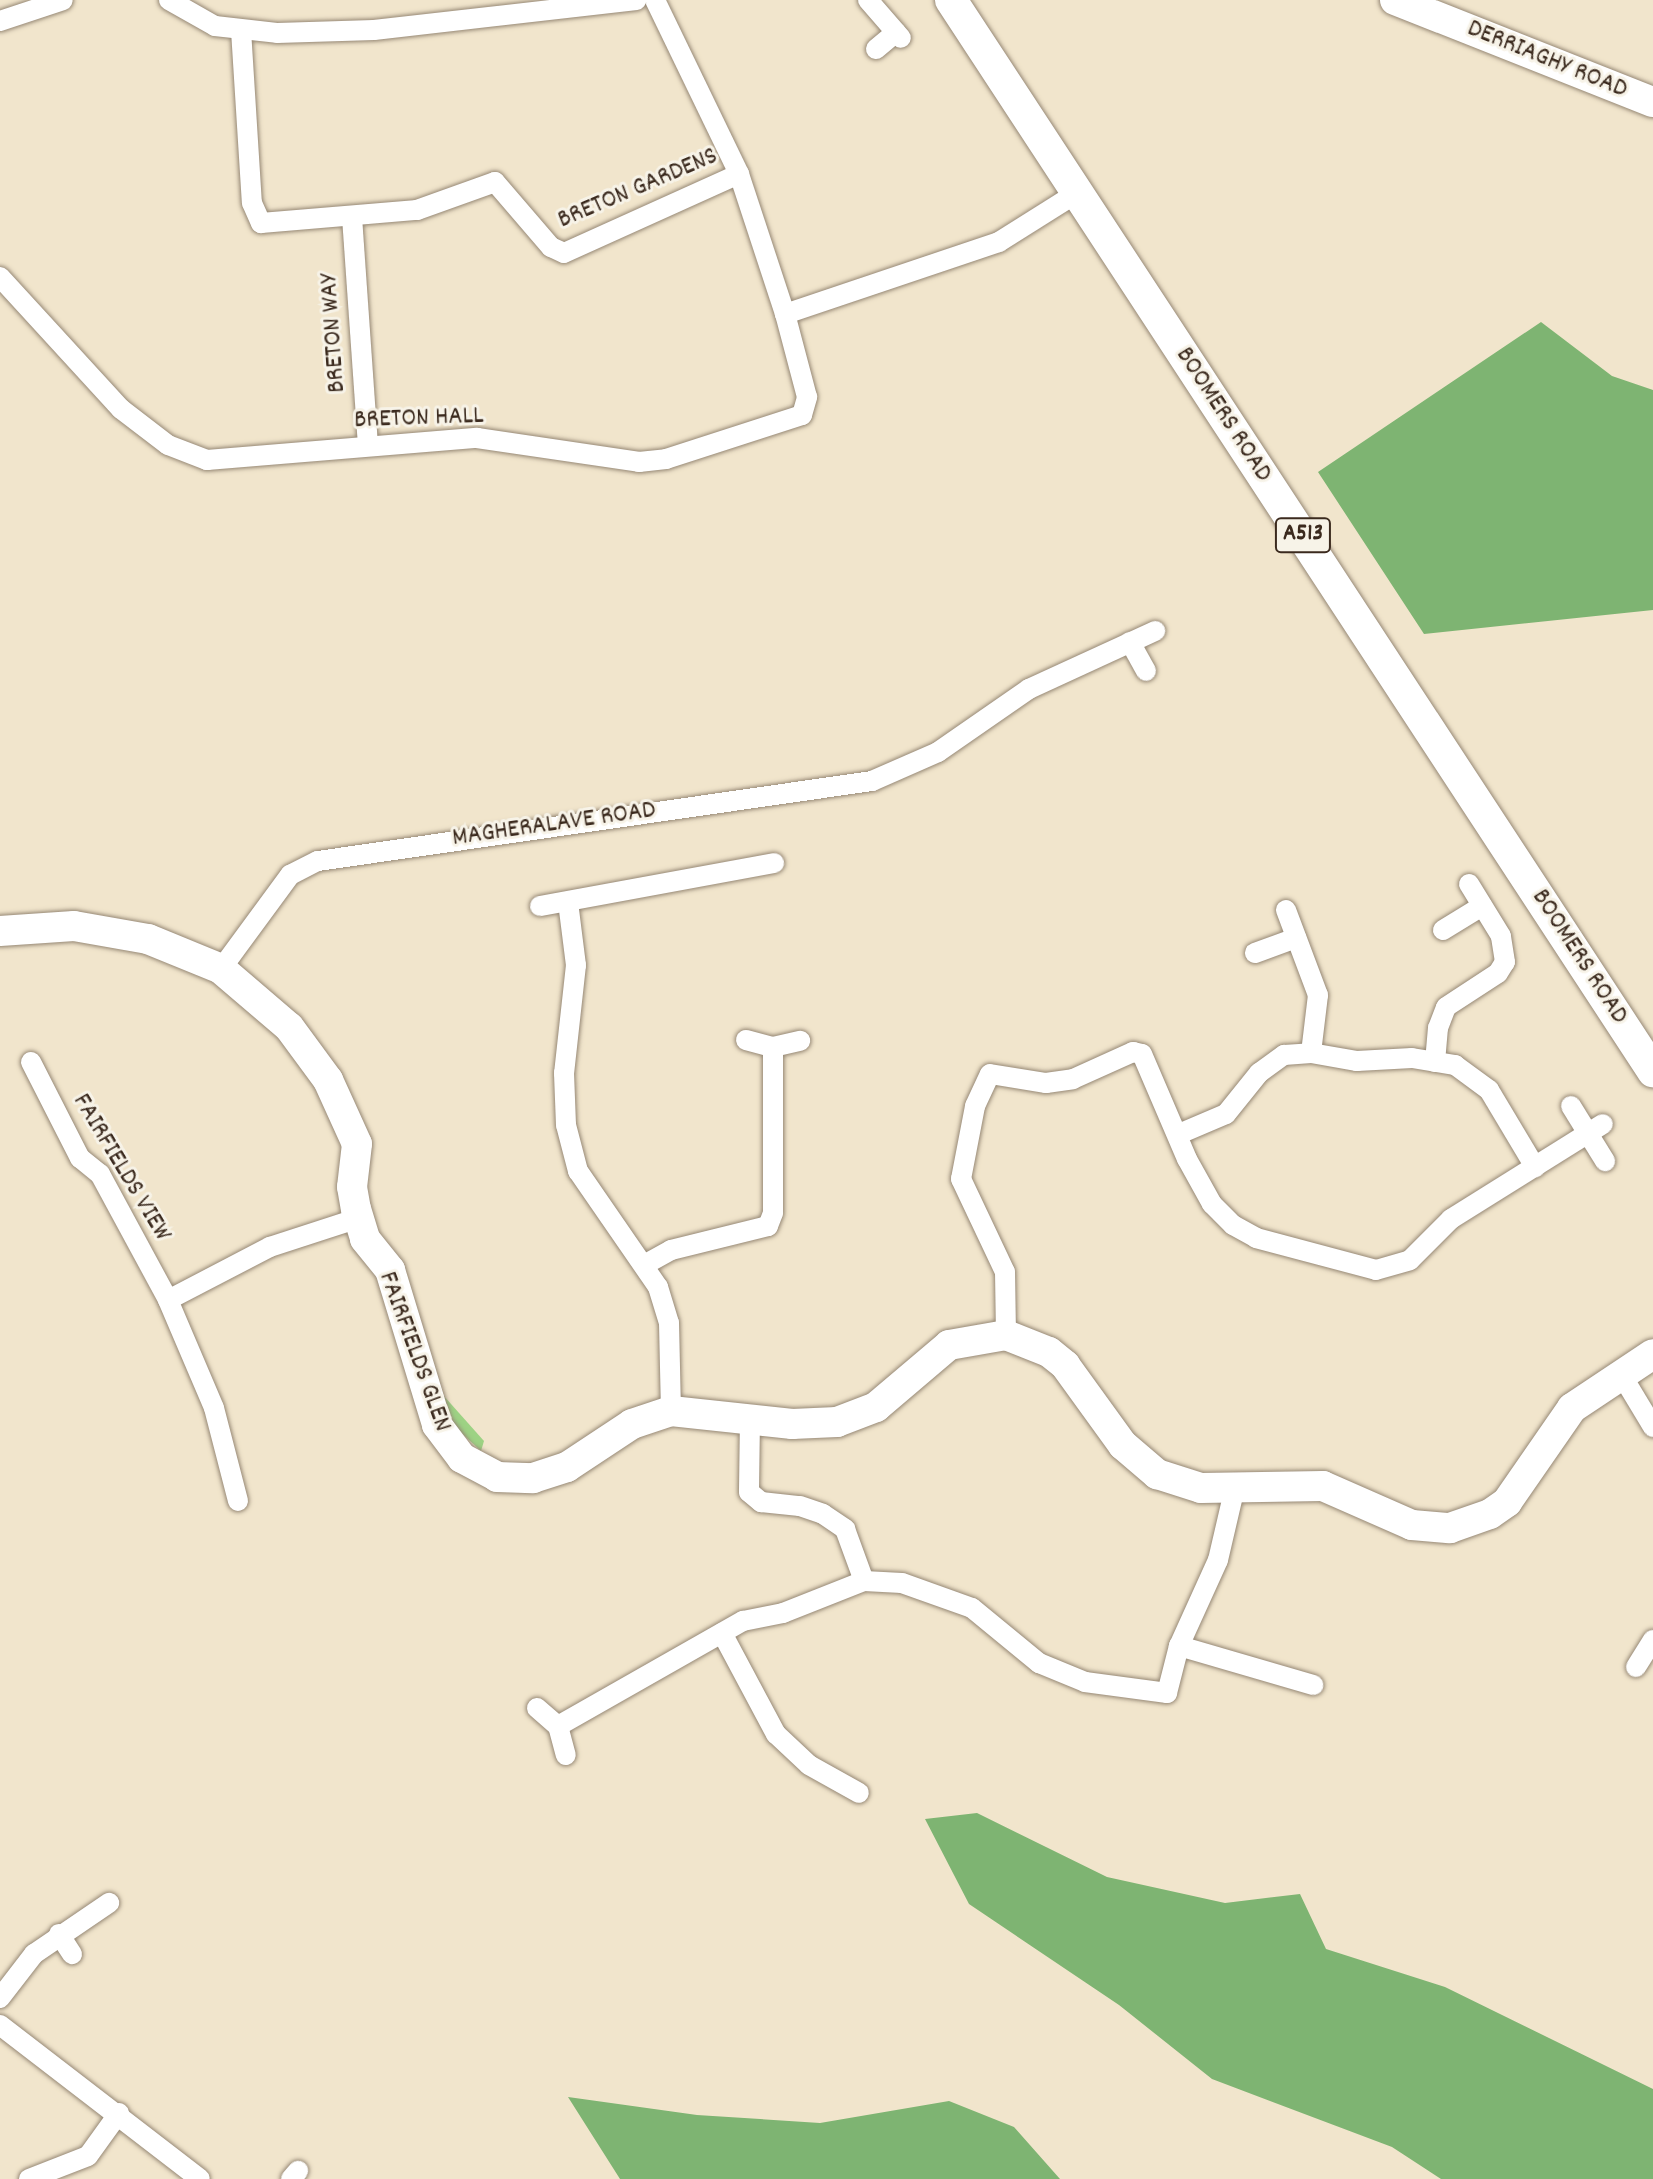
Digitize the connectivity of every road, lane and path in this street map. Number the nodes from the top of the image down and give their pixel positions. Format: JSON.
{"nodes":[{"id":1,"x":63,"y":0,"type":"edge"},
{"id":2,"x":169,"y":0,"type":"edge"},
{"id":3,"x":636,"y":0,"type":"edge"},
{"id":4,"x":655,"y":0,"type":"edge"},
{"id":5,"x":868,"y":0,"type":"edge"},
{"id":6,"x":951,"y":0,"type":"edge"},
{"id":7,"x":1395,"y":0,"type":"edge"},
{"id":8,"x":520,"y":8,"type":"edge"},
{"id":9,"x":0,"y":21,"type":"edge"},
{"id":10,"x":241,"y":30,"type":"junction"},
{"id":11,"x":876,"y":49,"type":"dead end"},
{"id":12,"x":1653,"y":102,"type":"edge"},
{"id":13,"x":739,"y":174,"type":"junction"},
{"id":14,"x":1080,"y":191,"type":"junction"},
{"id":15,"x":352,"y":217,"type":"junction"},
{"id":16,"x":0,"y":277,"type":"edge"},
{"id":17,"x":785,"y":314,"type":"junction"},
{"id":18,"x":368,"y":445,"type":"junction"},
{"id":19,"x":1155,"y":631,"type":"dead end"},
{"id":20,"x":1130,"y":642,"type":"junction"},
{"id":21,"x":1146,"y":671,"type":"dead end"},
{"id":22,"x":774,"y":863,"type":"dead end"},
{"id":23,"x":1469,"y":884,"type":"dead end"},
{"id":24,"x":568,"y":902,"type":"junction"},
{"id":25,"x":540,"y":906,"type":"dead end"},
{"id":26,"x":1482,"y":906,"type":"junction"},
{"id":27,"x":1286,"y":910,"type":"dead end"},
{"id":28,"x":1443,"y":930,"type":"dead end"},
{"id":29,"x":0,"y":931,"type":"edge"},
{"id":30,"x":1296,"y":938,"type":"junction"},
{"id":31,"x":1255,"y":953,"type":"dead end"},
{"id":32,"x":221,"y":969,"type":"junction"},
{"id":33,"x":746,"y":1040,"type":"dead end"},
{"id":34,"x":800,"y":1041,"type":"dead end"},
{"id":35,"x":773,"y":1047,"type":"junction"},
{"id":36,"x":1311,"y":1053,"type":"junction"},
{"id":37,"x":31,"y":1062,"type":"dead end"},
{"id":38,"x":1435,"y":1062,"type":"junction"},
{"id":39,"x":1653,"y":1071,"type":"edge"},
{"id":40,"x":1571,"y":1106,"type":"dead end"},
{"id":41,"x":1595,"y":1129,"type":"junction"},
{"id":42,"x":1179,"y":1134,"type":"junction"},
{"id":43,"x":1605,"y":1161,"type":"dead end"},
{"id":44,"x":1535,"y":1167,"type":"junction"},
{"id":45,"x":359,"y":1218,"type":"junction"},
{"id":46,"x":644,"y":1265,"type":"junction"},
{"id":47,"x":168,"y":1300,"type":"junction"},
{"id":48,"x":1006,"y":1335,"type":"junction"},
{"id":49,"x":1653,"y":1354,"type":"edge"},
{"id":50,"x":1621,"y":1374,"type":"junction"},
{"id":51,"x":671,"y":1411,"type":"junction"},
{"id":52,"x":750,"y":1418,"type":"junction"},
{"id":53,"x":1653,"y":1427,"type":"edge"},
{"id":54,"x":1235,"y":1487,"type":"junction"},
{"id":55,"x":238,"y":1501,"type":"dead end"},
{"id":56,"x":864,"y":1581,"type":"junction"},
{"id":57,"x":722,"y":1633,"type":"junction"},
{"id":58,"x":1653,"y":1640,"type":"edge"},
{"id":59,"x":1179,"y":1646,"type":"junction"},
{"id":60,"x":1636,"y":1667,"type":"dead end"},
{"id":61,"x":1313,"y":1685,"type":"dead end"},
{"id":62,"x":537,"y":1708,"type":"dead end"},
{"id":63,"x":558,"y":1726,"type":"junction"},
{"id":64,"x":566,"y":1755,"type":"dead end"},
{"id":65,"x":859,"y":1793,"type":"dead end"},
{"id":66,"x":109,"y":1903,"type":"dead end"},
{"id":67,"x":59,"y":1934,"type":"junction"},
{"id":68,"x":72,"y":1954,"type":"dead end"},
{"id":69,"x":0,"y":1998,"type":"edge"},
{"id":70,"x":0,"y":2025,"type":"edge"},
{"id":71,"x":119,"y":2113,"type":"junction"},
{"id":72,"x":29,"y":2179,"type":"edge"},
{"id":73,"x":200,"y":2179,"type":"edge"}],
"edges":[{"from":1,"to":9,"type":"street"},
{"from":2,"to":10,"type":"street"},
{"from":3,"to":8,"type":"street"},
{"from":4,"to":13,"type":"street","name":"BRETON HALL"},
{"from":5,"to":11,"type":"street"},
{"from":6,"to":14,"type":"main road","name":"BOOMERS ROAD","number":"A513"},
{"from":7,"to":12,"type":"street","name":"DERRIAGHY ROAD"},
{"from":8,"to":10,"type":"street"},
{"from":10,"to":15,"type":"street","name":"BRETON GARDENS"},
{"from":13,"to":15,"type":"street","name":"BRETON GARDENS"},
{"from":13,"to":17,"type":"street","name":"BRETON HALL"},
{"from":14,"to":17,"type":"street"},
{"from":14,"to":39,"type":"main road","name":"BOOMERS ROAD","number":"A513"},
{"from":15,"to":18,"type":"street","name":"BRETON WAY"},
{"from":16,"to":18,"type":"street","name":"BRETON HALL"},
{"from":17,"to":18,"type":"street","name":"BRETON HALL"},
{"from":19,"to":20,"type":"street","name":"MAGHERALAVE ROAD"},
{"from":20,"to":21,"type":"street"},
{"from":20,"to":32,"type":"street","name":"MAGHERALAVE ROAD"},
{"from":22,"to":24,"type":"street"},
{"from":23,"to":26,"type":"street"},
{"from":24,"to":25,"type":"street"},
{"from":24,"to":46,"type":"street"},
{"from":26,"to":28,"type":"street"},
{"from":26,"to":38,"type":"street"},
{"from":27,"to":30,"type":"street"},
{"from":29,"to":32,"type":"street"},
{"from":30,"to":31,"type":"street"},
{"from":30,"to":36,"type":"street"},
{"from":32,"to":45,"type":"street","name":"FAIRFIELDS GLEN"},
{"from":33,"to":35,"type":"street"},
{"from":34,"to":35,"type":"street"},
{"from":35,"to":46,"type":"street"},
{"from":36,"to":38,"type":"street"},
{"from":36,"to":42,"type":"street"},
{"from":37,"to":47,"type":"street","name":"FAIRFIELDS VIEW"},
{"from":38,"to":44,"type":"street"},
{"from":40,"to":41,"type":"street"},
{"from":41,"to":43,"type":"street"},
{"from":41,"to":44,"type":"street"},
{"from":42,"to":44,"type":"street"},
{"from":42,"to":48,"type":"street"},
{"from":45,"to":47,"type":"street"},
{"from":45,"to":51,"type":"street","name":"FAIRFIELDS GLEN"},
{"from":46,"to":51,"type":"street"},
{"from":47,"to":55,"type":"street","name":"FAIRFIELDS VIEW"},
{"from":48,"to":52,"type":"street","name":"FAIRFIELDS GLEN"},
{"from":48,"to":54,"type":"street"},
{"from":49,"to":50,"type":"street"},
{"from":50,"to":53,"type":"street"},
{"from":50,"to":54,"type":"street"},
{"from":51,"to":52,"type":"street","name":"FAIRFIELDS GLEN"},
{"from":52,"to":56,"type":"street"},
{"from":54,"to":59,"type":"street"},
{"from":56,"to":57,"type":"street"},
{"from":56,"to":59,"type":"street"},
{"from":57,"to":63,"type":"street"},
{"from":57,"to":65,"type":"street"},
{"from":58,"to":60,"type":"street"},
{"from":59,"to":61,"type":"street"},
{"from":62,"to":63,"type":"street"},
{"from":63,"to":64,"type":"street"},
{"from":66,"to":67,"type":"street"},
{"from":67,"to":68,"type":"street"},
{"from":67,"to":69,"type":"street"},
{"from":70,"to":71,"type":"street"},
{"from":71,"to":72,"type":"street"},
{"from":71,"to":73,"type":"street"}]}
